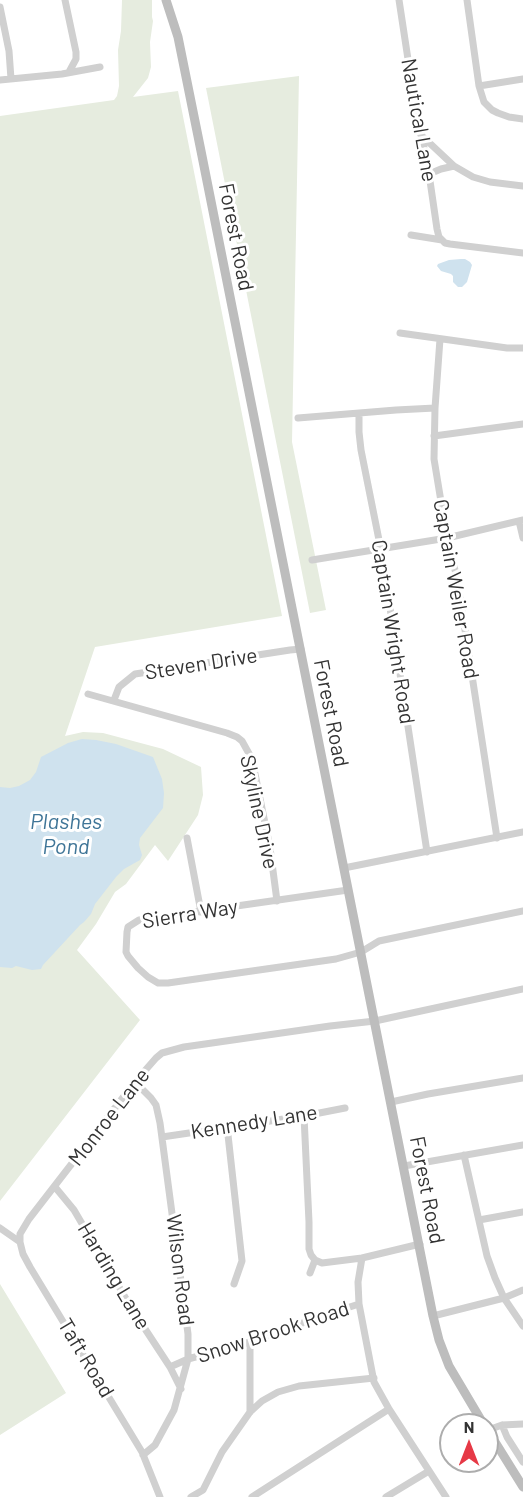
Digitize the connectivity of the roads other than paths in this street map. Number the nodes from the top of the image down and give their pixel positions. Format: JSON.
{"nodes":[{"id":1,"x":65,"y":0,"type":"edge"},
{"id":2,"x":166,"y":0,"type":"edge"},
{"id":3,"x":399,"y":0,"type":"edge"},
{"id":4,"x":467,"y":0,"type":"edge"},
{"id":5,"x":0,"y":7,"type":"edge"},
{"id":6,"x":100,"y":67,"type":"dead end"},
{"id":7,"x":69,"y":72,"type":"junction"},
{"id":8,"x":11,"y":79,"type":"junction"},
{"id":9,"x":523,"y":79,"type":"edge"},
{"id":10,"x":0,"y":80,"type":"edge"},
{"id":11,"x":479,"y":86,"type":"junction"},
{"id":12,"x":523,"y":119,"type":"edge"},
{"id":13,"x":422,"y":135,"type":"junction"},
{"id":14,"x":454,"y":166,"type":"junction"},
{"id":15,"x":429,"y":174,"type":"junction"},
{"id":16,"x":523,"y":186,"type":"edge"},
{"id":17,"x":411,"y":235,"type":"dead end"},
{"id":18,"x":442,"y":240,"type":"junction"},
{"id":19,"x":523,"y":253,"type":"edge"},
{"id":20,"x":400,"y":333,"type":"dead end"},
{"id":21,"x":440,"y":339,"type":"junction"},
{"id":22,"x":523,"y":348,"type":"edge"},
{"id":23,"x":435,"y":408,"type":"junction"},
{"id":24,"x":359,"y":413,"type":"junction"},
{"id":25,"x":298,"y":418,"type":"dead end"},
{"id":26,"x":523,"y":424,"type":"edge"},
{"id":27,"x":434,"y":436,"type":"junction"},
{"id":28,"x":521,"y":520,"type":"edge"},
{"id":29,"x":447,"y":538,"type":"junction"},
{"id":30,"x":523,"y":538,"type":"edge"},
{"id":31,"x":381,"y":549,"type":"junction"},
{"id":32,"x":312,"y":560,"type":"dead end"},
{"id":33,"x":301,"y":650,"type":"junction"},
{"id":34,"x":88,"y":694,"type":"dead end"},
{"id":35,"x":114,"y":700,"type":"junction"},
{"id":36,"x":523,"y":832,"type":"edge"},
{"id":37,"x":187,"y":838,"type":"dead end"},
{"id":38,"x":497,"y":838,"type":"junction"},
{"id":39,"x":427,"y":852,"type":"junction"},
{"id":40,"x":345,"y":868,"type":"junction"},
{"id":41,"x":348,"y":890,"type":"junction"},
{"id":42,"x":277,"y":901,"type":"junction"},
{"id":43,"x":523,"y":911,"type":"edge"},
{"id":44,"x":201,"y":912,"type":"junction"},
{"id":45,"x":361,"y":952,"type":"junction"},
{"id":46,"x":523,"y":990,"type":"edge"},
{"id":47,"x":375,"y":1021,"type":"junction"},
{"id":48,"x":523,"y":1078,"type":"edge"},
{"id":49,"x":135,"y":1082,"type":"junction"},
{"id":50,"x":391,"y":1102,"type":"junction"},
{"id":51,"x":345,"y":1108,"type":"dead end"},
{"id":52,"x":304,"y":1116,"type":"junction"},
{"id":53,"x":227,"y":1126,"type":"junction"},
{"id":54,"x":162,"y":1137,"type":"junction"},
{"id":55,"x":523,"y":1144,"type":"edge"},
{"id":56,"x":464,"y":1155,"type":"junction"},
{"id":57,"x":404,"y":1166,"type":"junction"},
{"id":58,"x":55,"y":1187,"type":"junction"},
{"id":59,"x":523,"y":1212,"type":"edge"},
{"id":60,"x":479,"y":1221,"type":"junction"},
{"id":61,"x":0,"y":1228,"type":"edge"},
{"id":62,"x":20,"y":1242,"type":"junction"},
{"id":63,"x":420,"y":1244,"type":"junction"},
{"id":64,"x":362,"y":1258,"type":"junction"},
{"id":65,"x":315,"y":1260,"type":"junction"},
{"id":66,"x":310,"y":1273,"type":"dead end"},
{"id":67,"x":234,"y":1284,"type":"dead end"},
{"id":68,"x":523,"y":1290,"type":"edge"},
{"id":69,"x":504,"y":1298,"type":"junction"},
{"id":70,"x":359,"y":1304,"type":"junction"},
{"id":71,"x":433,"y":1316,"type":"junction"},
{"id":72,"x":523,"y":1326,"type":"edge"},
{"id":73,"x":250,"y":1342,"type":"junction"},
{"id":74,"x":188,"y":1359,"type":"junction"},
{"id":75,"x":170,"y":1367,"type":"junction"},
{"id":76,"x":374,"y":1378,"type":"junction"},
{"id":77,"x":181,"y":1389,"type":"junction"},
{"id":78,"x":389,"y":1409,"type":"junction"},
{"id":79,"x":250,"y":1412,"type":"junction"},
{"id":80,"x":477,"y":1413,"type":"edge"},
{"id":81,"x":523,"y":1424,"type":"edge"},
{"id":82,"x":502,"y":1425,"type":"junction"},
{"id":83,"x":499,"y":1426,"type":"edge"},
{"id":84,"x":499,"y":1449,"type":"edge"},
{"id":85,"x":143,"y":1455,"type":"junction"},
{"id":86,"x":523,"y":1462,"type":"edge"},
{"id":87,"x":429,"y":1471,"type":"junction"},
{"id":88,"x":523,"y":1487,"type":"edge"},
{"id":89,"x":203,"y":1490,"type":"junction"},
{"id":90,"x":160,"y":1497,"type":"edge"},
{"id":91,"x":191,"y":1497,"type":"edge"},
{"id":92,"x":208,"y":1497,"type":"edge"},
{"id":93,"x":252,"y":1497,"type":"edge"},
{"id":94,"x":386,"y":1497,"type":"edge"},
{"id":95,"x":446,"y":1497,"type":"edge"}],
"edges":[{"from":1,"to":7,"type":"street"},
{"from":2,"to":33,"type":"main road","name":"Forest Road"},
{"from":3,"to":13,"type":"street","name":"Nautical Lane"},
{"from":4,"to":11,"type":"street"},
{"from":5,"to":8,"type":"street"},
{"from":6,"to":7,"type":"street"},
{"from":7,"to":8,"type":"street"},
{"from":8,"to":10,"type":"street"},
{"from":9,"to":11,"type":"street"},
{"from":11,"to":12,"type":"street"},
{"from":13,"to":14,"type":"street"},
{"from":13,"to":15,"type":"street","name":"Nautical Lane"},
{"from":14,"to":15,"type":"street"},
{"from":14,"to":16,"type":"street"},
{"from":15,"to":18,"type":"street","name":"Nautical Lane"},
{"from":17,"to":18,"type":"street"},
{"from":18,"to":19,"type":"street"},
{"from":20,"to":21,"type":"street"},
{"from":21,"to":22,"type":"street"},
{"from":21,"to":23,"type":"street","name":"Captain Weiler Road"},
{"from":23,"to":24,"type":"street"},
{"from":23,"to":27,"type":"street","name":"Captain Weiler Road"},
{"from":24,"to":25,"type":"street"},
{"from":24,"to":31,"type":"street","name":"Captain Wright Road"},
{"from":26,"to":27,"type":"street"},
{"from":27,"to":29,"type":"street","name":"Captain Weiler Road"},
{"from":28,"to":29,"type":"street"},
{"from":28,"to":30,"type":"street"},
{"from":29,"to":31,"type":"street"},
{"from":29,"to":38,"type":"street","name":"Captain Weiler Road"},
{"from":31,"to":32,"type":"street"},
{"from":31,"to":39,"type":"street","name":"Captain Wright Road"},
{"from":33,"to":35,"type":"street","name":"Steven Drive"},
{"from":33,"to":40,"type":"main road","name":"Forest Road"},
{"from":34,"to":35,"type":"street","name":"Skyline Drive"},
{"from":35,"to":42,"type":"street","name":"Skyline Drive"},
{"from":36,"to":38,"type":"street"},
{"from":37,"to":44,"type":"street"},
{"from":38,"to":39,"type":"street"},
{"from":39,"to":40,"type":"street"},
{"from":40,"to":41,"type":"main road","name":"Forest Road"},
{"from":41,"to":42,"type":"street","name":"Sierra Way"},
{"from":41,"to":45,"type":"main road","name":"Forest Road"},
{"from":42,"to":44,"type":"street","name":"Sierra Way"},
{"from":43,"to":45,"type":"street"},
{"from":44,"to":45,"type":"street","name":"Sierra Way"},
{"from":45,"to":47,"type":"main road","name":"Forest Road"},
{"from":46,"to":47,"type":"street","name":"Monroe Lane"},
{"from":47,"to":49,"type":"street","name":"Monroe Lane"},
{"from":47,"to":50,"type":"main road","name":"Forest Road"},
{"from":48,"to":50,"type":"street"},
{"from":49,"to":54,"type":"street","name":"Wilson Road"},
{"from":49,"to":58,"type":"street","name":"Monroe Lane"},
{"from":50,"to":57,"type":"main road","name":"Forest Road"},
{"from":51,"to":52,"type":"street","name":"Kennedy Lane"},
{"from":52,"to":53,"type":"street","name":"Kennedy Lane"},
{"from":52,"to":65,"type":"street"},
{"from":53,"to":54,"type":"street","name":"Kennedy Lane"},
{"from":53,"to":67,"type":"street"},
{"from":54,"to":74,"type":"street","name":"Wilson Road"},
{"from":55,"to":56,"type":"street"},
{"from":56,"to":57,"type":"street"},
{"from":56,"to":60,"type":"street"},
{"from":57,"to":63,"type":"main road","name":"Forest Road"},
{"from":58,"to":62,"type":"street","name":"Monroe Lane"},
{"from":58,"to":75,"type":"street","name":"Harding Lane"},
{"from":59,"to":60,"type":"street"},
{"from":60,"to":69,"type":"street"},
{"from":61,"to":62,"type":"street"},
{"from":62,"to":85,"type":"street","name":"Taft Road"},
{"from":63,"to":64,"type":"street"},
{"from":63,"to":71,"type":"main road","name":"Forest Road"},
{"from":64,"to":65,"type":"street"},
{"from":64,"to":70,"type":"street"},
{"from":65,"to":66,"type":"street"},
{"from":68,"to":69,"type":"street"},
{"from":69,"to":71,"type":"street"},
{"from":69,"to":72,"type":"street"},
{"from":70,"to":73,"type":"street","name":"Snow Brook Road"},
{"from":70,"to":76,"type":"street"},
{"from":71,"to":80,"type":"main road","name":"Forest Road"},
{"from":73,"to":74,"type":"street","name":"Snow Brook Road"},
{"from":73,"to":79,"type":"street"},
{"from":74,"to":75,"type":"street"},
{"from":74,"to":77,"type":"street","name":"Wilson Road"},
{"from":75,"to":77,"type":"street","name":"Harding Lane"},
{"from":76,"to":78,"type":"street"},
{"from":76,"to":79,"type":"street"},
{"from":77,"to":85,"type":"street","name":"Wilson Road"},
{"from":78,"to":87,"type":"street"},
{"from":78,"to":93,"type":"street"},
{"from":79,"to":89,"type":"street"},
{"from":81,"to":82,"type":"street"},
{"from":82,"to":83,"type":"street"},
{"from":82,"to":86,"type":"street"},
{"from":84,"to":88,"type":"main road","name":"Forest Road"},
{"from":85,"to":90,"type":"street","name":"Taft Road"},
{"from":87,"to":94,"type":"street"},
{"from":87,"to":95,"type":"street"},
{"from":89,"to":91,"type":"street"},
{"from":89,"to":92,"type":"street"}]}
